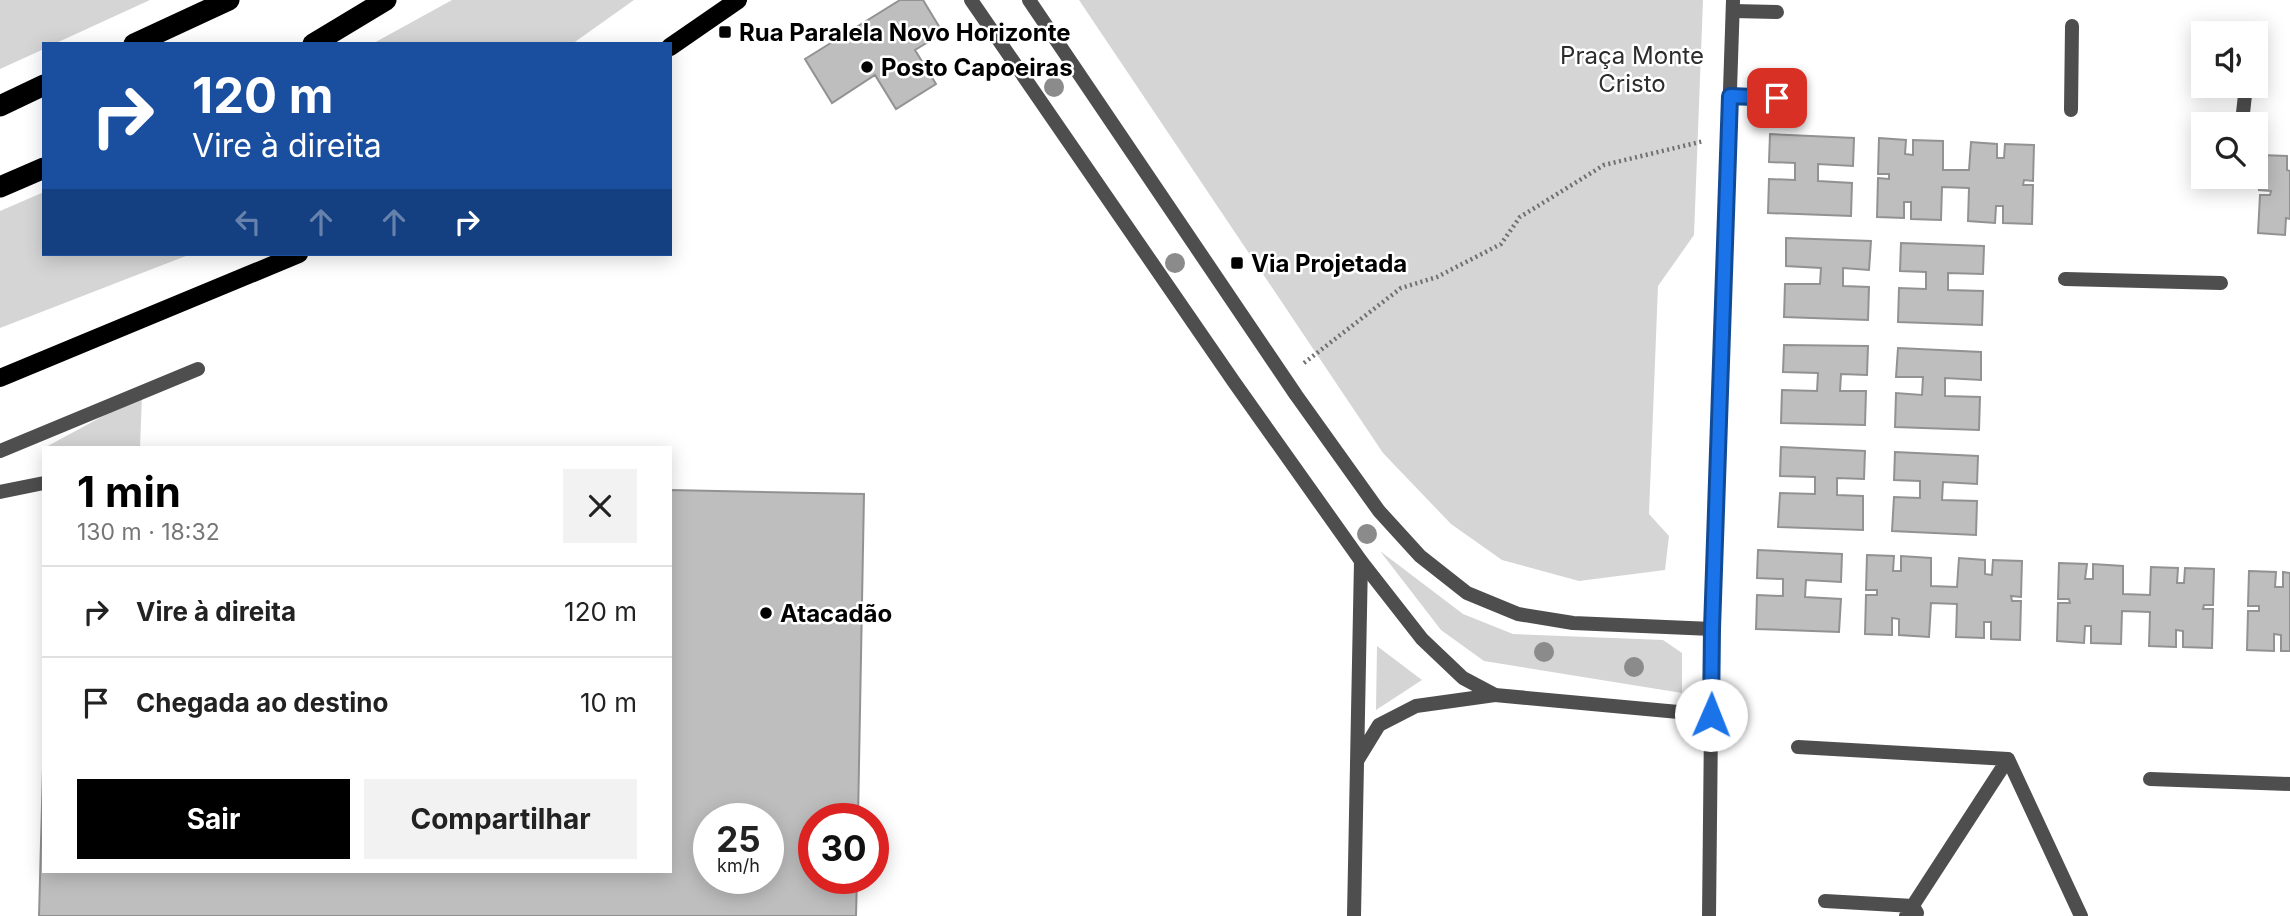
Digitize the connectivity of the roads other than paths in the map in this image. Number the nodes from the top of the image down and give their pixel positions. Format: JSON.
{"nodes":[{"id":1,"x":229,"y":0,"type":"edge"},
{"id":2,"x":386,"y":0,"type":"edge"},
{"id":3,"x":738,"y":0,"type":"edge"},
{"id":4,"x":1029,"y":0,"type":"edge"},
{"id":5,"x":978,"y":2,"type":"edge"},
{"id":6,"x":1733,"y":6,"type":"edge"},
{"id":7,"x":1777,"y":12,"type":"dead end"},
{"id":8,"x":2072,"y":26,"type":"dead end"},
{"id":9,"x":138,"y":42,"type":"edge"},
{"id":10,"x":316,"y":42,"type":"edge"},
{"id":11,"x":672,"y":46,"type":"edge"},
{"id":12,"x":42,"y":86,"type":"edge"},
{"id":13,"x":1730,"y":96,"type":"junction"},
{"id":14,"x":1777,"y":98,"type":"dead end"},
{"id":15,"x":0,"y":106,"type":"edge"},
{"id":16,"x":2071,"y":110,"type":"dead end"},
{"id":17,"x":42,"y":169,"type":"edge"},
{"id":18,"x":0,"y":187,"type":"edge"},
{"id":19,"x":294,"y":256,"type":"edge"},
{"id":20,"x":2065,"y":279,"type":"dead end"},
{"id":21,"x":2221,"y":283,"type":"dead end"},
{"id":22,"x":198,"y":369,"type":"dead end"},
{"id":23,"x":0,"y":378,"type":"edge"},
{"id":24,"x":0,"y":451,"type":"edge"},
{"id":25,"x":42,"y":483,"type":"edge"},
{"id":26,"x":0,"y":492,"type":"edge"},
{"id":27,"x":1361,"y":561,"type":"junction"},
{"id":28,"x":1712,"y":629,"type":"junction"},
{"id":29,"x":1495,"y":695,"type":"junction"},
{"id":30,"x":1711,"y":715,"type":"junction"},
{"id":31,"x":1798,"y":747,"type":"dead end"},
{"id":32,"x":2008,"y":759,"type":"junction"},
{"id":33,"x":1357,"y":762,"type":"junction"},
{"id":34,"x":2150,"y":779,"type":"dead end"},
{"id":35,"x":2290,"y":784,"type":"edge"},
{"id":36,"x":1825,"y":901,"type":"dead end"},
{"id":37,"x":1913,"y":913,"type":"edge"},
{"id":38,"x":1354,"y":916,"type":"edge"},
{"id":39,"x":1709,"y":916,"type":"edge"},
{"id":40,"x":2081,"y":916,"type":"edge"}],
"edges":[{"from":1,"to":9,"type":"highway"},
{"from":2,"to":10,"type":"highway"},
{"from":3,"to":11,"type":"main road"},
{"from":4,"to":28,"type":"street"},
{"from":5,"to":27,"type":"street"},
{"from":6,"to":7,"type":"street"},
{"from":6,"to":13,"type":"street"},
{"from":8,"to":16,"type":"street"},
{"from":12,"to":15,"type":"highway"},
{"from":13,"to":14,"type":"street"},
{"from":13,"to":28,"type":"street"},
{"from":17,"to":18,"type":"highway"},
{"from":19,"to":23,"type":"main road"},
{"from":20,"to":21,"type":"street"},
{"from":22,"to":24,"type":"street"},
{"from":25,"to":26,"type":"street"},
{"from":27,"to":29,"type":"street"},
{"from":27,"to":33,"type":"street"},
{"from":28,"to":30,"type":"street"},
{"from":29,"to":30,"type":"street"},
{"from":29,"to":33,"type":"street"},
{"from":30,"to":39,"type":"street"},
{"from":31,"to":32,"type":"street"},
{"from":32,"to":37,"type":"street"},
{"from":32,"to":40,"type":"street"},
{"from":33,"to":38,"type":"street"},
{"from":34,"to":35,"type":"street"},
{"from":36,"to":37,"type":"street"}]}
